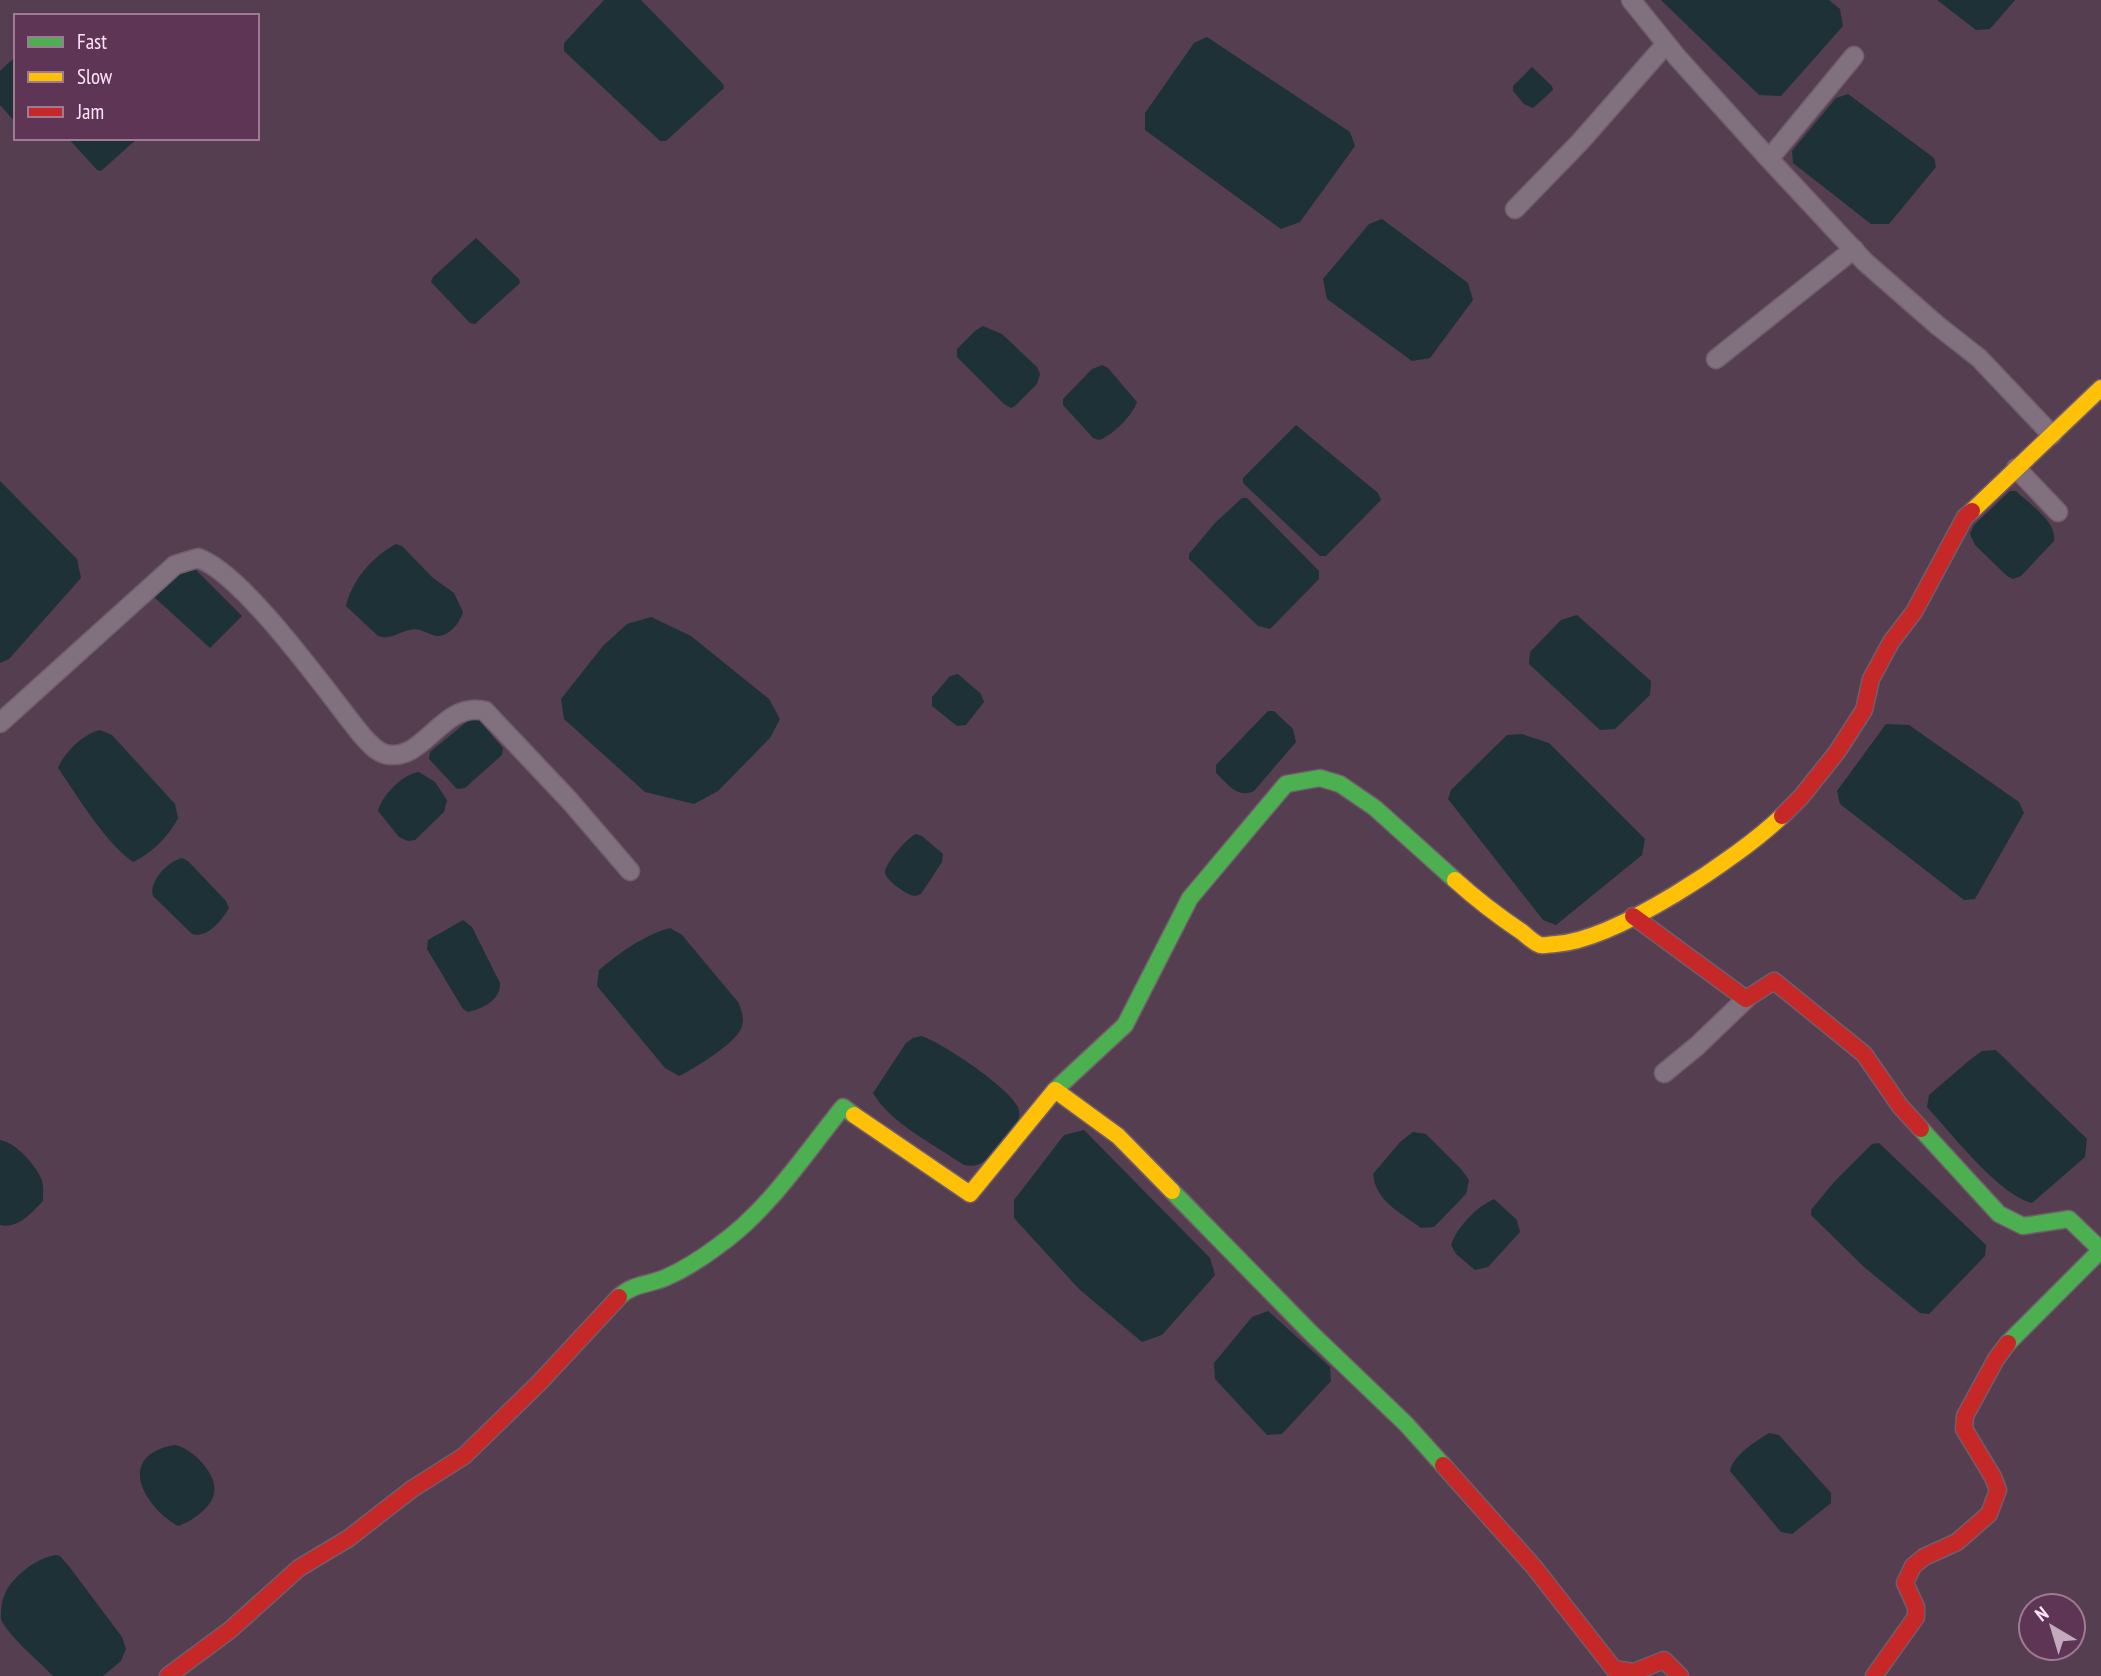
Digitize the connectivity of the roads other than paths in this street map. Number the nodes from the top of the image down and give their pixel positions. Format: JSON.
{"nodes":[{"id":1,"x":1631,"y":0,"type":"edge"},
{"id":2,"x":1667,"y":44,"type":"junction"},
{"id":3,"x":1854,"y":56,"type":"dead end"},
{"id":4,"x":1769,"y":159,"type":"junction"},
{"id":5,"x":1515,"y":209,"type":"dead end"},
{"id":6,"x":1854,"y":249,"type":"junction"},
{"id":7,"x":1716,"y":359,"type":"dead end"},
{"id":8,"x":2101,"y":388,"type":"edge"},
{"id":9,"x":2052,"y":435,"type":"junction"},
{"id":10,"x":2016,"y":468,"type":"junction"},
{"id":11,"x":2058,"y":512,"type":"dead end"},
{"id":12,"x":0,"y":723,"type":"edge"},
{"id":13,"x":630,"y":871,"type":"dead end"},
{"id":14,"x":1633,"y":916,"type":"junction"},
{"id":15,"x":1746,"y":999,"type":"junction"},
{"id":16,"x":1664,"y":1073,"type":"dead end"},
{"id":17,"x":1055,"y":1090,"type":"junction"},
{"id":18,"x":168,"y":1676,"type":"edge"},
{"id":19,"x":1680,"y":1676,"type":"edge"},
{"id":20,"x":1874,"y":1676,"type":"edge"}],
"edges":[{"from":1,"to":2,"type":"street"},
{"from":2,"to":4,"type":"street"},
{"from":2,"to":5,"type":"street"},
{"from":3,"to":4,"type":"street"},
{"from":4,"to":6,"type":"street"},
{"from":6,"to":7,"type":"street"},
{"from":6,"to":9,"type":"street"},
{"from":8,"to":9,"type":"street"},
{"from":9,"to":10,"type":"street"},
{"from":10,"to":11,"type":"street"},
{"from":10,"to":14,"type":"street"},
{"from":12,"to":13,"type":"street"},
{"from":14,"to":15,"type":"street"},
{"from":14,"to":17,"type":"street"},
{"from":15,"to":16,"type":"street"},
{"from":15,"to":20,"type":"street"},
{"from":17,"to":18,"type":"street"},
{"from":17,"to":19,"type":"street"}]}
